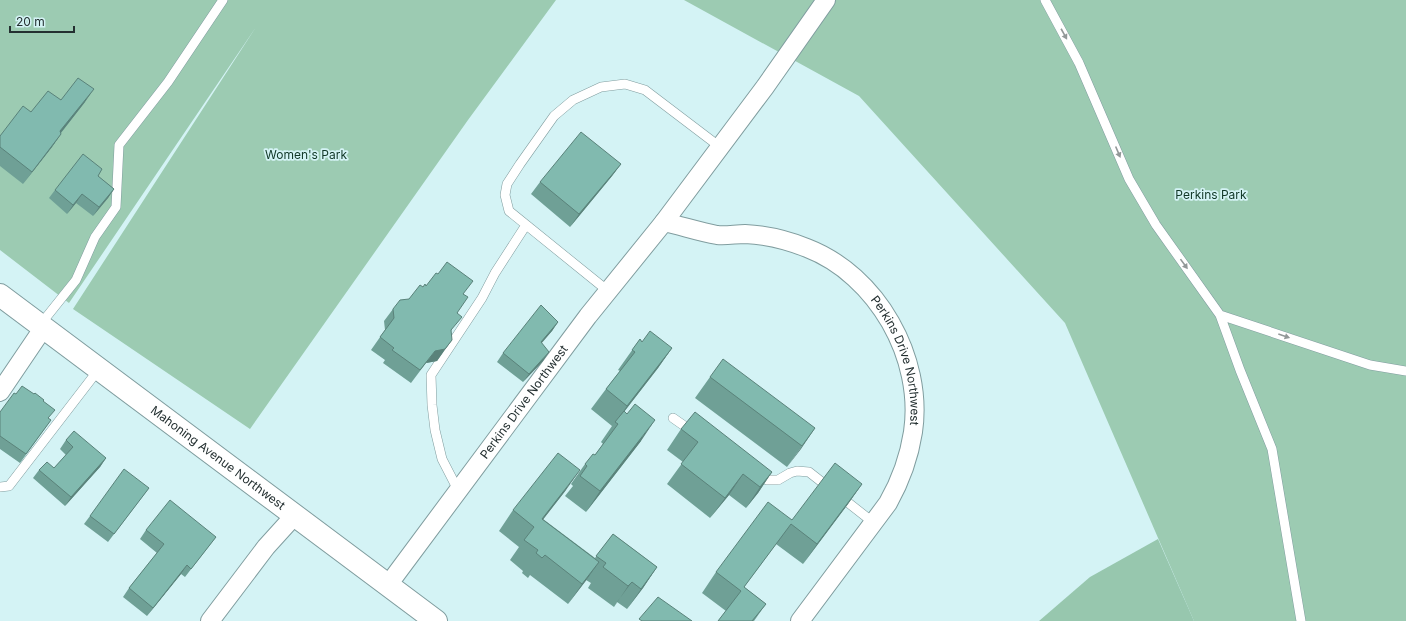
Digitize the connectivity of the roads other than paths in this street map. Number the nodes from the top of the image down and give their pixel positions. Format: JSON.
{"nodes":[{"id":1,"x":223,"y":0,"type":"edge"},
{"id":2,"x":826,"y":0,"type":"edge"},
{"id":3,"x":1045,"y":0,"type":"edge"},
{"id":4,"x":720,"y":148,"type":"junction"},
{"id":5,"x":664,"y":222,"type":"junction"},
{"id":6,"x":526,"y":225,"type":"junction"},
{"id":7,"x":608,"y":291,"type":"junction"},
{"id":8,"x":4,"y":301,"type":"edge"},
{"id":9,"x":1220,"y":315,"type":"junction"},
{"id":10,"x":42,"y":326,"type":"junction"},
{"id":11,"x":99,"y":369,"type":"junction"},
{"id":12,"x":1406,"y":371,"type":"edge"},
{"id":13,"x":0,"y":392,"type":"edge"},
{"id":14,"x":673,"y":418,"type":"dead end"},
{"id":15,"x":698,"y":436,"type":"edge"},
{"id":16,"x":749,"y":470,"type":"edge"},
{"id":17,"x":0,"y":488,"type":"edge"},
{"id":18,"x":458,"y":490,"type":"junction"},
{"id":19,"x":295,"y":515,"type":"junction"},
{"id":20,"x":874,"y":523,"type":"junction"},
{"id":21,"x":388,"y":585,"type":"junction"},
{"id":22,"x":210,"y":621,"type":"edge"},
{"id":23,"x":436,"y":621,"type":"edge"},
{"id":24,"x":800,"y":621,"type":"edge"},
{"id":25,"x":1301,"y":621,"type":"edge"}],
"edges":[{"from":1,"to":10,"type":"lane"},
{"from":2,"to":4,"type":"street","name":"Perkins Drive Northwest"},
{"from":3,"to":9,"type":"lane","one_way":true},
{"from":4,"to":5,"type":"street","name":"Perkins Drive Northwest"},
{"from":4,"to":6,"type":"lane"},
{"from":5,"to":7,"type":"street","name":"Perkins Drive Northwest"},
{"from":5,"to":20,"type":"street","name":"Perkins Drive Northwest"},
{"from":6,"to":7,"type":"lane"},
{"from":6,"to":18,"type":"lane"},
{"from":7,"to":18,"type":"street","name":"Perkins Drive Northwest"},
{"from":8,"to":10,"type":"main road","name":"Mahoning Avenue Northwest"},
{"from":9,"to":12,"type":"lane","one_way":true},
{"from":9,"to":25,"type":"lane"},
{"from":10,"to":11,"type":"main road","name":"Mahoning Avenue Northwest"},
{"from":10,"to":13,"type":"street"},
{"from":11,"to":17,"type":"lane"},
{"from":11,"to":19,"type":"main road","name":"Mahoning Avenue Northwest"},
{"from":14,"to":15,"type":"lane"},
{"from":16,"to":20,"type":"lane"},
{"from":18,"to":21,"type":"street","name":"Perkins Drive Northwest"},
{"from":19,"to":21,"type":"main road","name":"Mahoning Avenue Northwest"},
{"from":19,"to":22,"type":"street"},
{"from":20,"to":24,"type":"street","name":"Perkins Drive Northwest"},
{"from":21,"to":23,"type":"main road","name":"Mahoning Avenue Northwest"}]}
